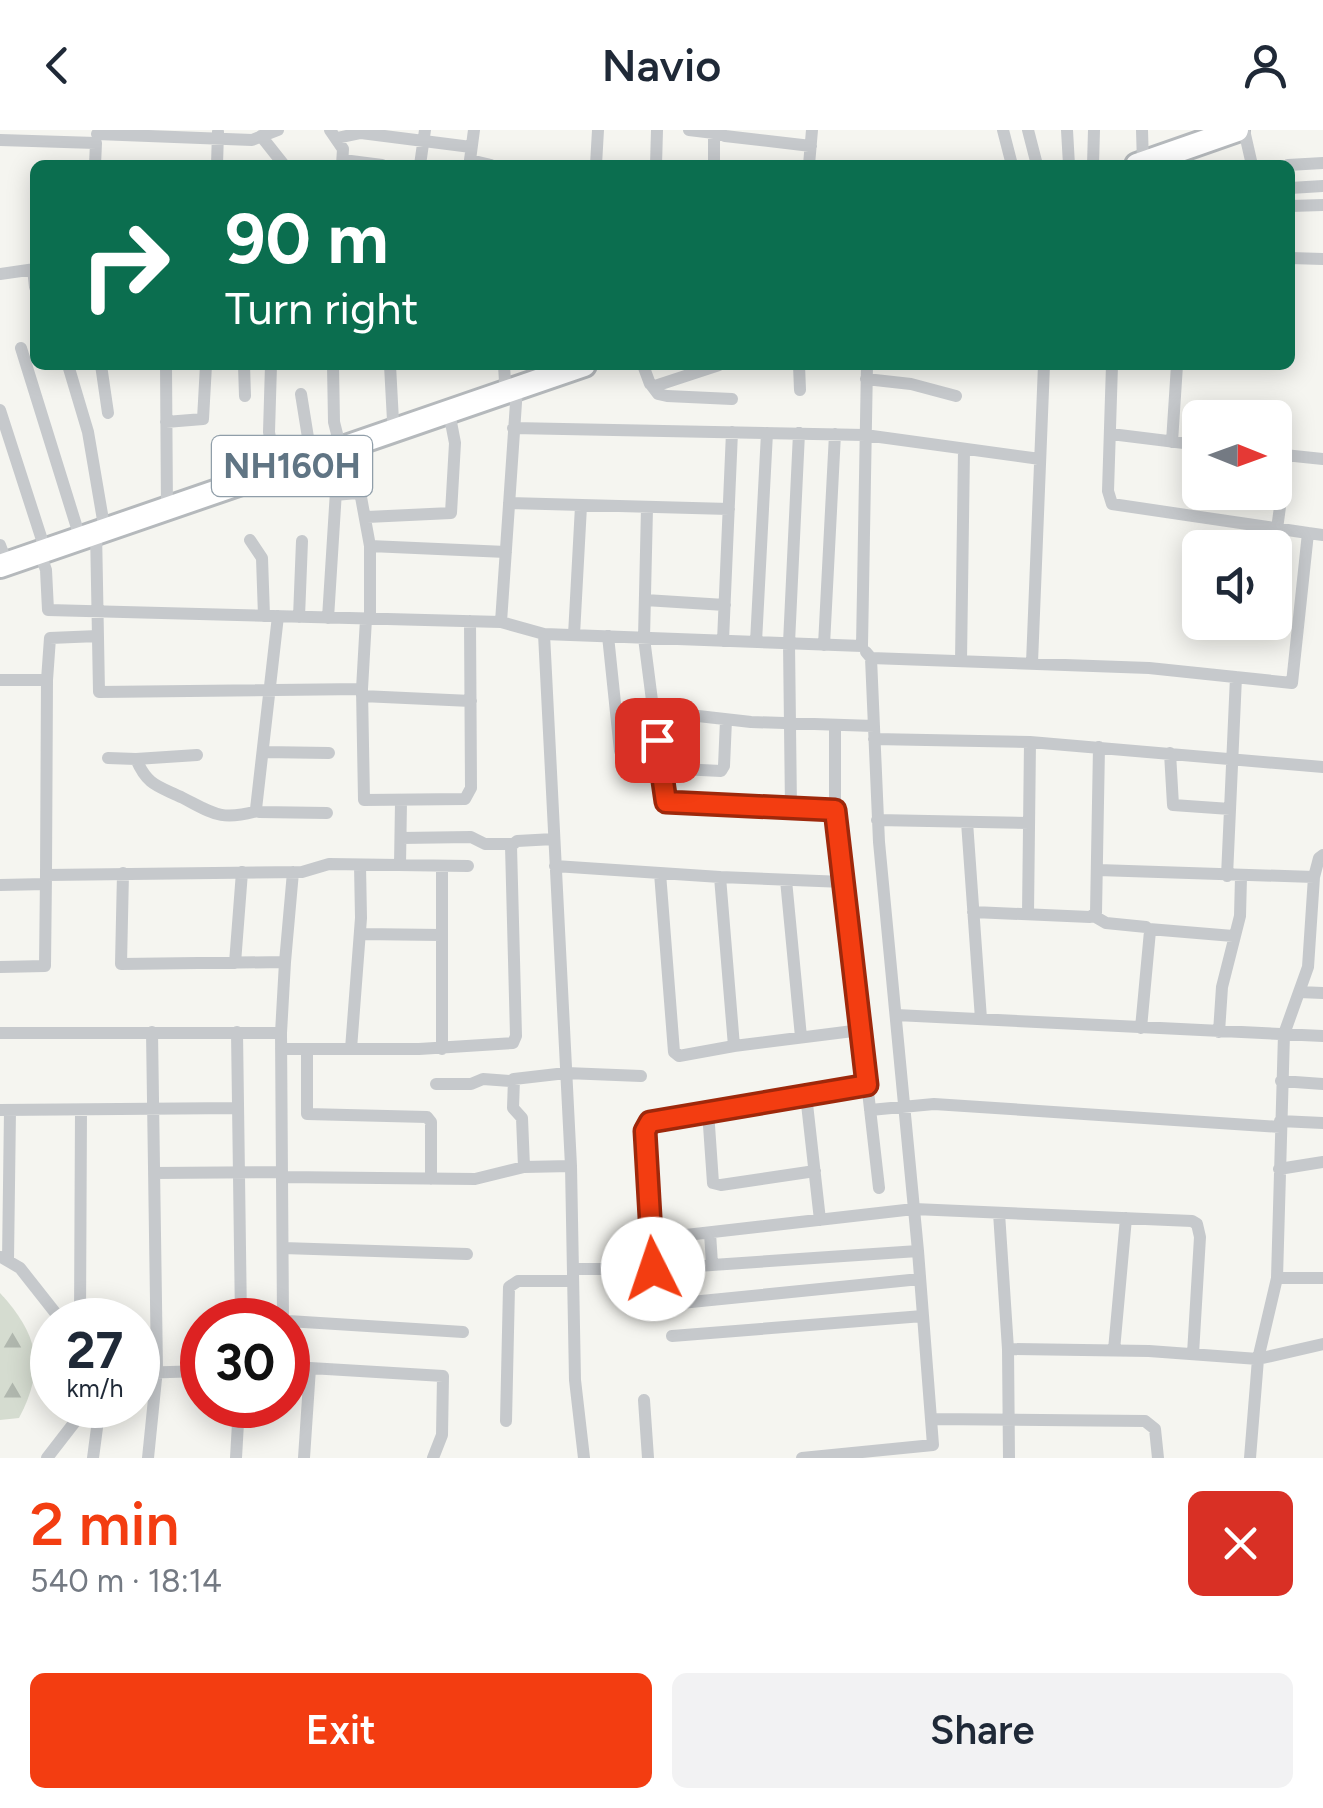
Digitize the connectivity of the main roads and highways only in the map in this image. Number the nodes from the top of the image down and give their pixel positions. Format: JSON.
{"nodes":[{"id":1,"x":1234,"y":131,"type":"edge"},
{"id":2,"x":1151,"y":160,"type":"edge"},
{"id":3,"x":524,"y":373,"type":"edge"},
{"id":4,"x":329,"y":449,"type":"junction"},
{"id":5,"x":1,"y":554,"type":"edge"}],
"edges":[{"from":1,"to":2,"type":"highway"},
{"from":3,"to":4,"type":"highway","number":"NH160H"},
{"from":3,"to":4,"type":"highway","number":"NH160H"},
{"from":4,"to":5,"type":"highway","number":"NH160H"}]}
